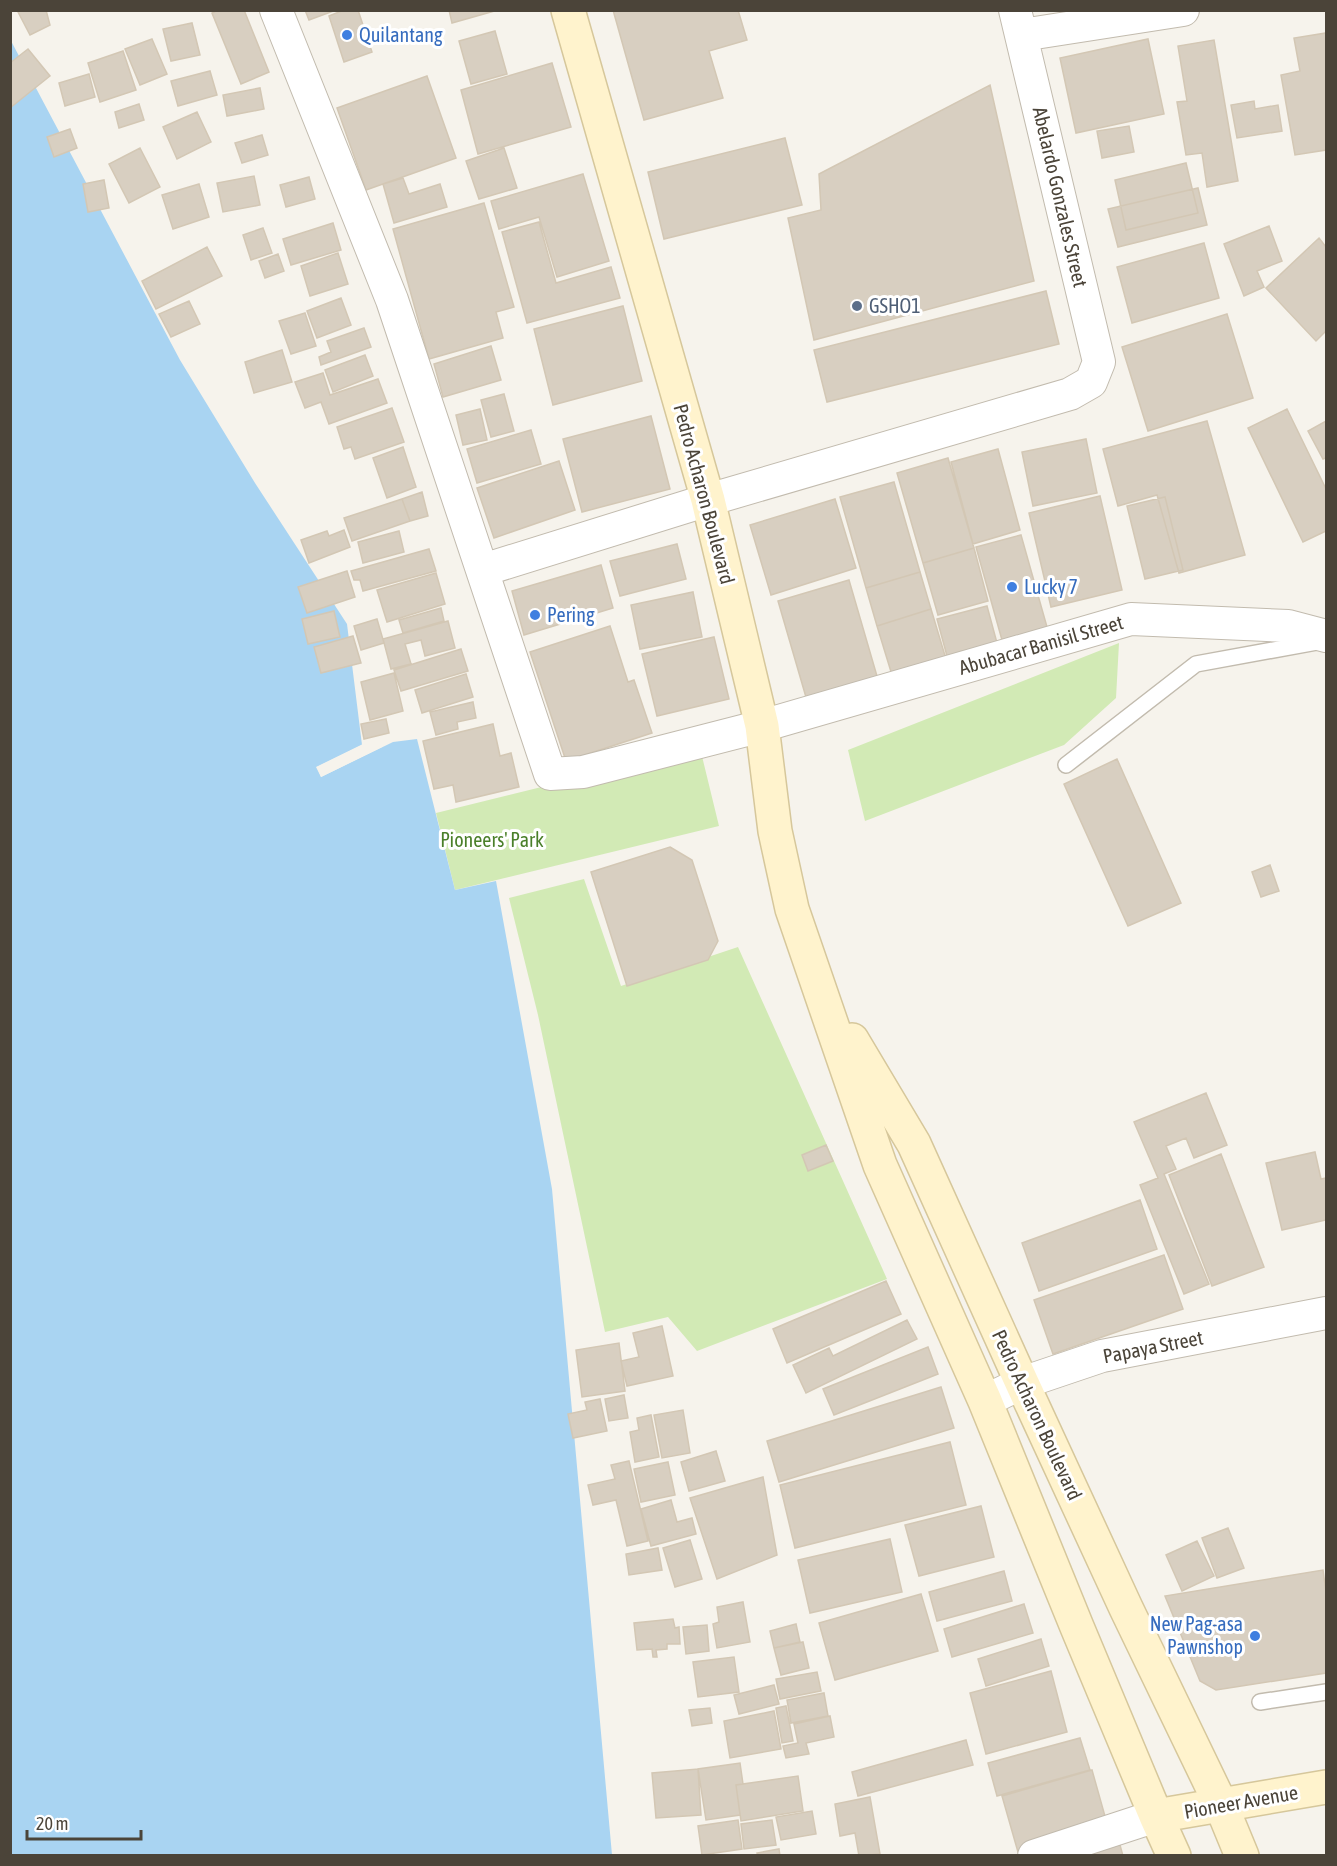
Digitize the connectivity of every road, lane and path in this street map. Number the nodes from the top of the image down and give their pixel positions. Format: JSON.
{"nodes":[{"id":1,"x":276,"y":10,"type":"edge"},
{"id":2,"x":568,"y":10,"type":"edge"},
{"id":3,"x":1183,"y":10,"type":"edge"},
{"id":4,"x":1018,"y":23,"type":"edge"},
{"id":5,"x":708,"y":500,"type":"junction"},
{"id":6,"x":483,"y":570,"type":"junction"},
{"id":7,"x":1326,"y":638,"type":"edge"},
{"id":8,"x":762,"y":726,"type":"junction"},
{"id":9,"x":1066,"y":765,"type":"dead end"},
{"id":10,"x":817,"y":982,"type":"junction"},
{"id":11,"x":1326,"y":1313,"type":"edge"},
{"id":12,"x":1022,"y":1383,"type":"junction"},
{"id":13,"x":985,"y":1401,"type":"junction"},
{"id":14,"x":1326,"y":1692,"type":"edge"},
{"id":15,"x":1260,"y":1702,"type":"dead end"},
{"id":16,"x":1326,"y":1787,"type":"edge"},
{"id":17,"x":1221,"y":1805,"type":"junction"},
{"id":18,"x":1156,"y":1816,"type":"junction"},
{"id":19,"x":1034,"y":1856,"type":"edge"},
{"id":20,"x":1174,"y":1856,"type":"edge"},
{"id":21,"x":1242,"y":1856,"type":"edge"}],
"edges":[{"from":1,"to":6,"type":"street"},
{"from":2,"to":5,"type":"main road","name":"Pedro Acharon Boulevard"},
{"from":3,"to":4,"type":"street"},
{"from":4,"to":5,"type":"street","name":"Abelardo Gonzales Street"},
{"from":5,"to":6,"type":"street"},
{"from":5,"to":8,"type":"main road","name":"Pedro Acharon Boulevard"},
{"from":6,"to":8,"type":"street","name":"Abubacar Banisil Street"},
{"from":7,"to":8,"type":"street","name":"Abubacar Banisil Street"},
{"from":7,"to":9,"type":"lane"},
{"from":8,"to":10,"type":"main road","name":"Pedro Acharon Boulevard"},
{"from":10,"to":12,"type":"main road","name":"Pedro Acharon Boulevard"},
{"from":10,"to":13,"type":"main road","name":"Pedro Acharon Boulevard"},
{"from":11,"to":12,"type":"street","name":"Papaya Street"},
{"from":12,"to":13,"type":"street","name":"Papaya Street"},
{"from":12,"to":17,"type":"main road","name":"Pedro Acharon Boulevard"},
{"from":13,"to":18,"type":"main road","name":"Pedro Acharon Boulevard"},
{"from":14,"to":15,"type":"lane"},
{"from":16,"to":17,"type":"main road","name":"Pioneer Avenue"},
{"from":17,"to":18,"type":"main road","name":"Pioneer Avenue"},
{"from":17,"to":21,"type":"main road","name":"Pedro Acharon Boulevard"},
{"from":18,"to":19,"type":"street"},
{"from":18,"to":20,"type":"main road","name":"Pedro Acharon Boulevard"}]}
